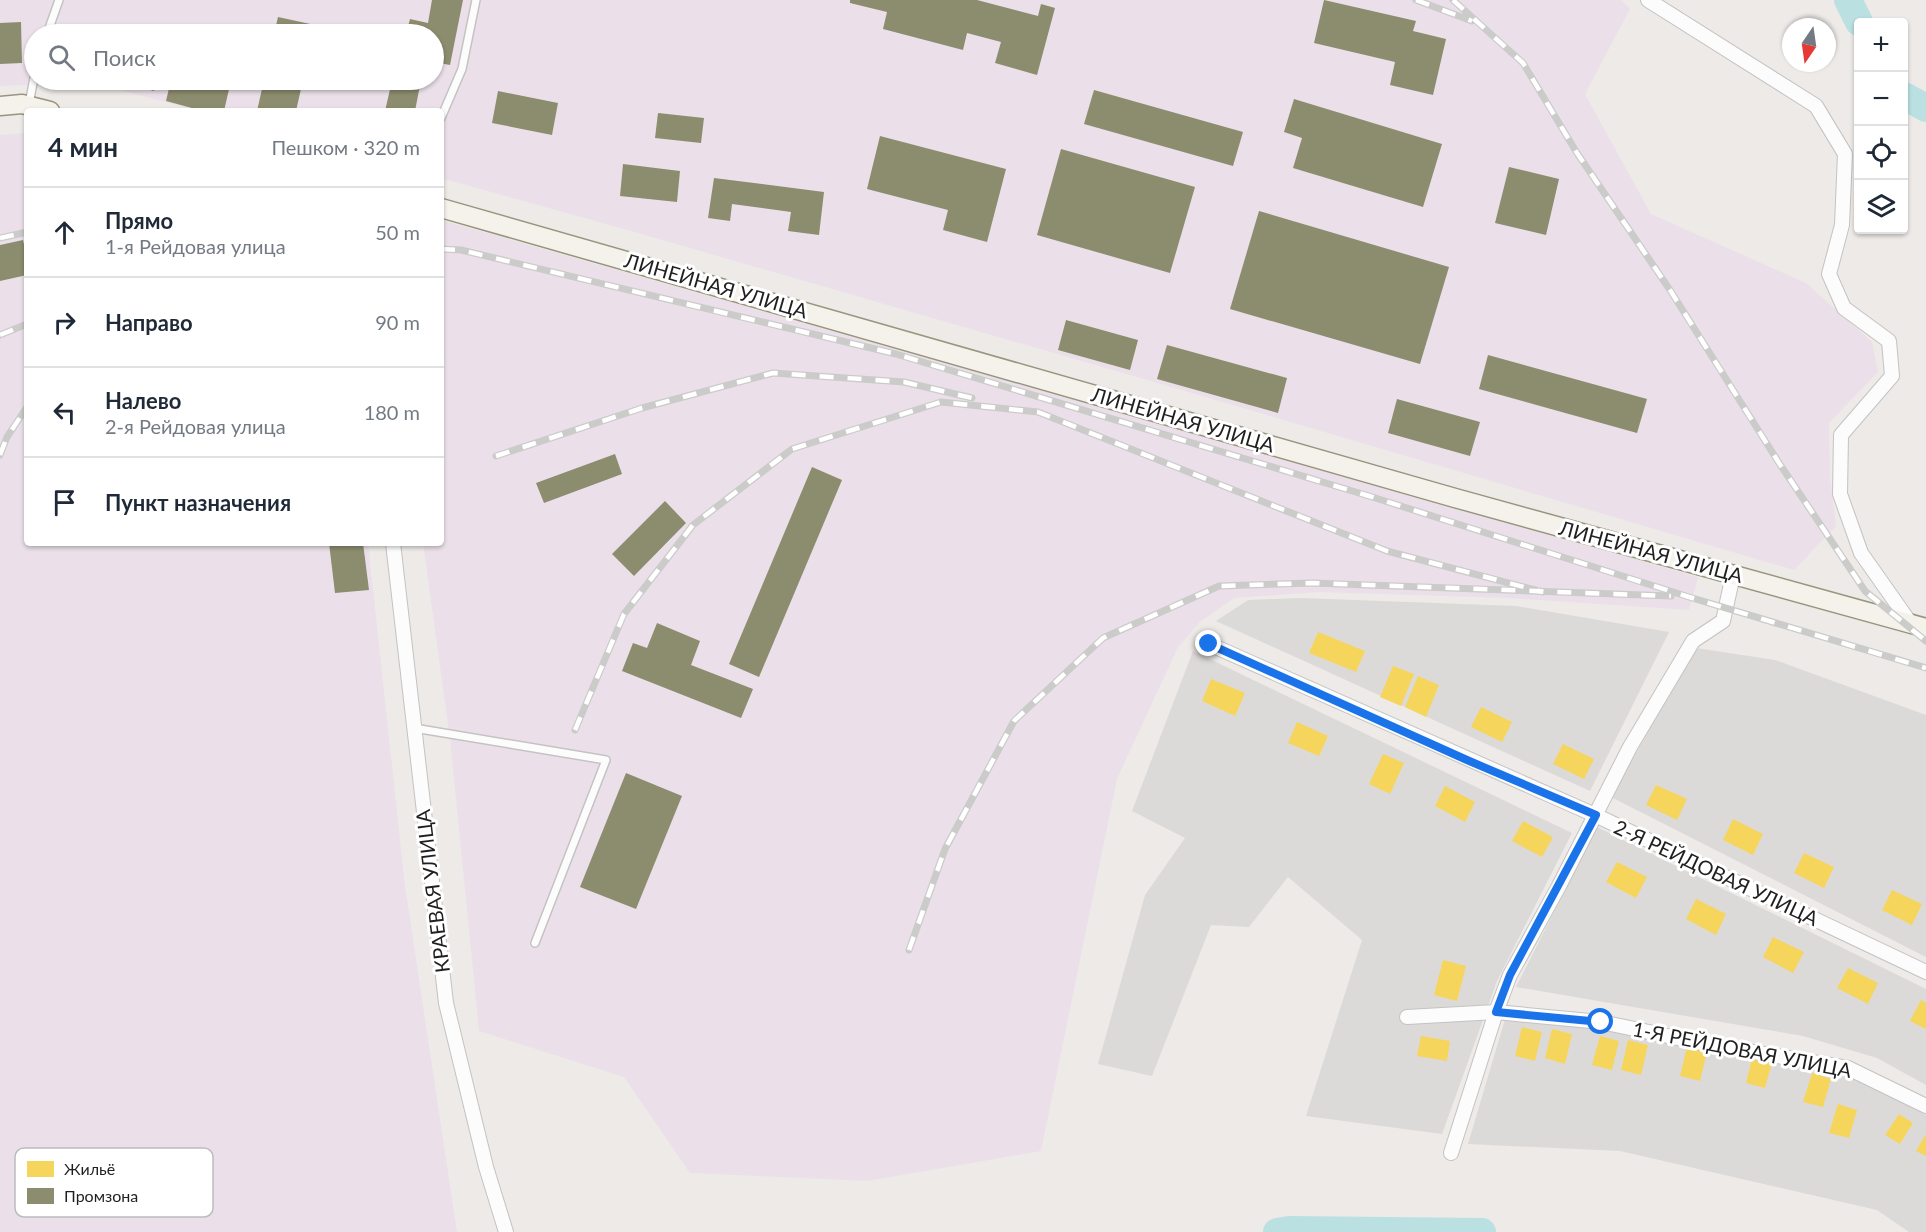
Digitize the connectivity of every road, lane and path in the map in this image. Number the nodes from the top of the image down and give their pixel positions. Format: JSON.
{"nodes":[{"id":1,"x":59,"y":0,"type":"edge"},
{"id":2,"x":476,"y":0,"type":"edge"},
{"id":3,"x":1648,"y":0,"type":"edge"},
{"id":4,"x":51,"y":24,"type":"edge"},
{"id":5,"x":31,"y":90,"type":"edge"},
{"id":6,"x":0,"y":106,"type":"edge"},
{"id":7,"x":28,"y":106,"type":"junction"},
{"id":8,"x":37,"y":108,"type":"edge"},
{"id":9,"x":444,"y":111,"type":"edge"},
{"id":10,"x":444,"y":209,"type":"edge"},
{"id":11,"x":393,"y":546,"type":"edge"},
{"id":12,"x":1733,"y":575,"type":"junction"},
{"id":13,"x":1918,"y":626,"type":"edge"},
{"id":14,"x":1209,"y":644,"type":"dead end"},
{"id":15,"x":414,"y":728,"type":"junction"},
{"id":16,"x":1596,"y":815,"type":"junction"},
{"id":17,"x":535,"y":943,"type":"dead end"},
{"id":18,"x":1926,"y":972,"type":"edge"},
{"id":19,"x":1496,"y":1012,"type":"junction"},
{"id":20,"x":1407,"y":1017,"type":"dead end"},
{"id":21,"x":1926,"y":1106,"type":"edge"},
{"id":22,"x":1451,"y":1153,"type":"dead end"},
{"id":23,"x":506,"y":1232,"type":"edge"}],
"edges":[{"from":1,"to":4,"type":"lane"},
{"from":2,"to":9,"type":"lane"},
{"from":3,"to":13,"type":"street"},
{"from":5,"to":7,"type":"lane"},
{"from":6,"to":7,"type":"street"},
{"from":7,"to":8,"type":"street"},
{"from":10,"to":12,"type":"street","name":"ЛИНЕЙНАЯ УЛИЦА"},
{"from":11,"to":15,"type":"street","name":"КРАЕВАЯ УЛИЦА"},
{"from":12,"to":13,"type":"street","name":"ЛИНЕЙНАЯ УЛИЦА"},
{"from":12,"to":16,"type":"street"},
{"from":14,"to":16,"type":"street","name":"2-Я РЕЙДОВАЯ УЛИЦА"},
{"from":15,"to":17,"type":"lane"},
{"from":15,"to":23,"type":"street","name":"КРАЕВАЯ УЛИЦА"},
{"from":16,"to":18,"type":"street","name":"2-Я РЕЙДОВАЯ УЛИЦА"},
{"from":16,"to":19,"type":"street"},
{"from":19,"to":20,"type":"street","name":"1-Я РЕЙДОВАЯ УЛИЦА"},
{"from":19,"to":21,"type":"street","name":"1-Я РЕЙДОВАЯ УЛИЦА"},
{"from":19,"to":22,"type":"street"}]}
